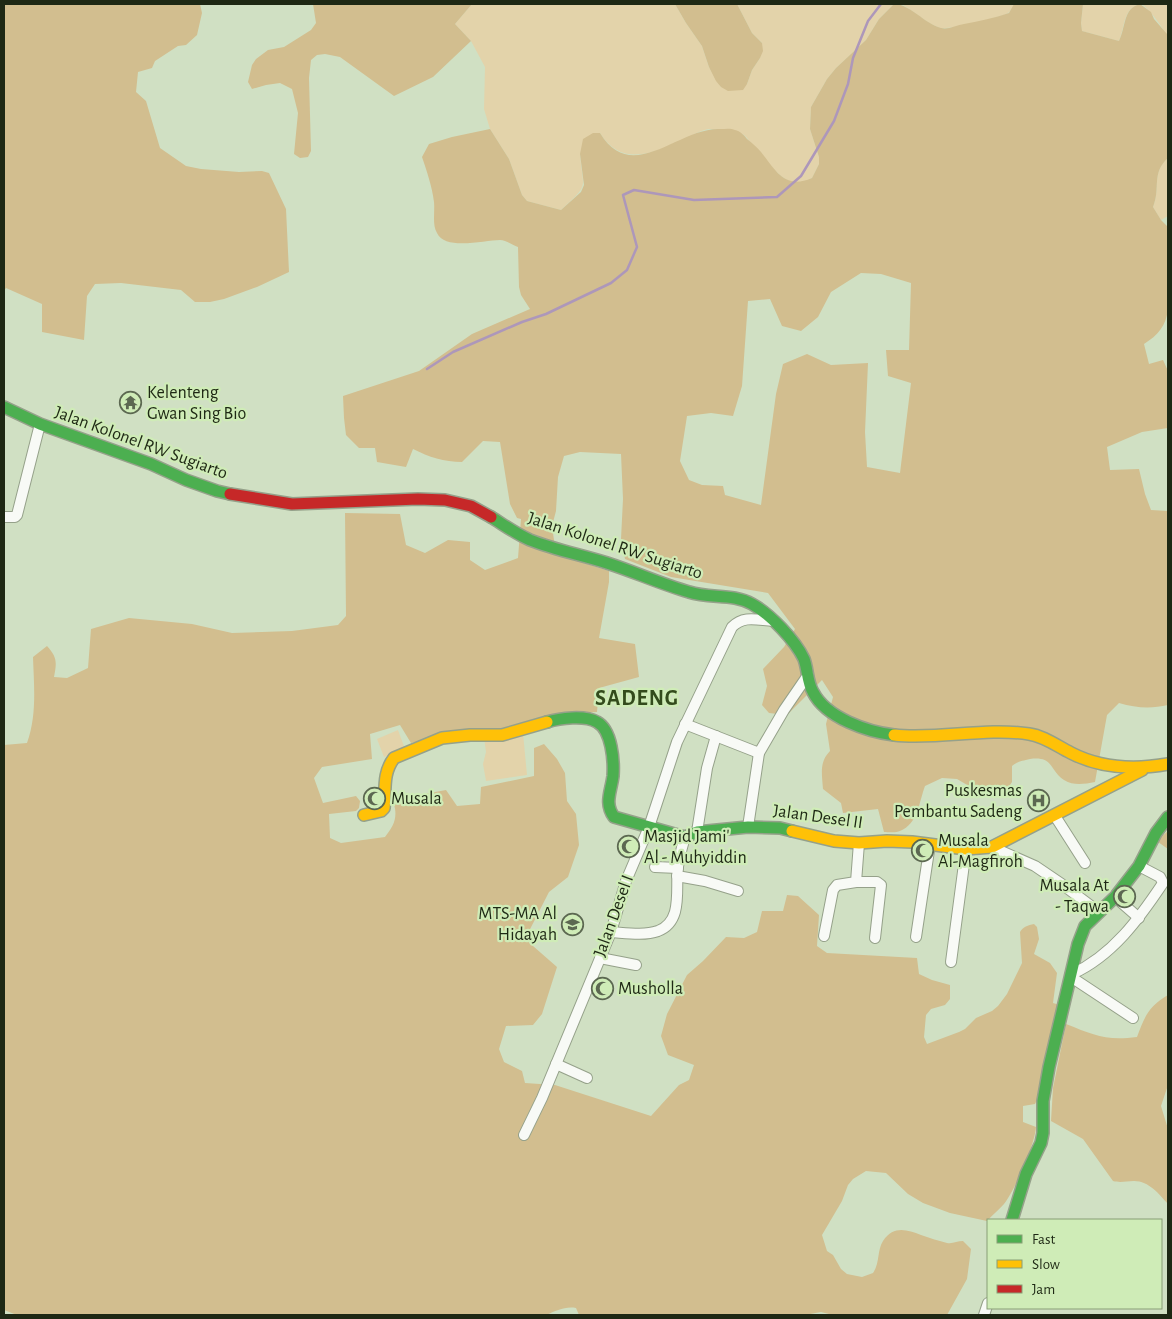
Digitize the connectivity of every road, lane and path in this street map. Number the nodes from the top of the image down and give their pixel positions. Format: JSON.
{"nodes":[{"id":1,"x":4,"y":407,"type":"edge"},
{"id":2,"x":40,"y":424,"type":"junction"},
{"id":3,"x":4,"y":517,"type":"edge"},
{"id":4,"x":773,"y":621,"type":"junction"},
{"id":5,"x":808,"y":675,"type":"junction"},
{"id":6,"x":685,"y":724,"type":"junction"},
{"id":7,"x":716,"y":736,"type":"junction"},
{"id":8,"x":759,"y":753,"type":"junction"},
{"id":9,"x":1168,"y":764,"type":"edge"},
{"id":10,"x":1144,"y":769,"type":"junction"},
{"id":11,"x":364,"y":815,"type":"dead end"},
{"id":12,"x":1056,"y":816,"type":"junction"},
{"id":13,"x":1168,"y":817,"type":"edge"},
{"id":14,"x":649,"y":827,"type":"junction"},
{"id":15,"x":748,"y":827,"type":"junction"},
{"id":16,"x":697,"y":832,"type":"junction"},
{"id":17,"x":685,"y":837,"type":"junction"},
{"id":18,"x":860,"y":843,"type":"junction"},
{"id":19,"x":930,"y":844,"type":"junction"},
{"id":20,"x":992,"y":848,"type":"junction"},
{"id":21,"x":966,"y":849,"type":"junction"},
{"id":22,"x":1086,"y":863,"type":"dead end"},
{"id":23,"x":1139,"y":866,"type":"junction"},
{"id":24,"x":655,"y":867,"type":"dead end"},
{"id":25,"x":677,"y":872,"type":"junction"},
{"id":26,"x":856,"y":882,"type":"junction"},
{"id":27,"x":738,"y":891,"type":"dead end"},
{"id":28,"x":1115,"y":897,"type":"junction"},
{"id":29,"x":1099,"y":912,"type":"junction"},
{"id":30,"x":1139,"y":918,"type":"junction"},
{"id":31,"x":611,"y":932,"type":"junction"},
{"id":32,"x":824,"y":936,"type":"dead end"},
{"id":33,"x":916,"y":937,"type":"dead end"},
{"id":34,"x":875,"y":938,"type":"dead end"},
{"id":35,"x":600,"y":958,"type":"junction"},
{"id":36,"x":951,"y":962,"type":"dead end"},
{"id":37,"x":636,"y":965,"type":"dead end"},
{"id":38,"x":1072,"y":976,"type":"junction"},
{"id":39,"x":1133,"y":1018,"type":"dead end"},
{"id":40,"x":556,"y":1064,"type":"junction"},
{"id":41,"x":587,"y":1078,"type":"dead end"},
{"id":42,"x":524,"y":1135,"type":"dead end"},
{"id":43,"x":1012,"y":1219,"type":"edge"}],
"edges":[{"from":1,"to":2,"type":"street","name":"Jalan Kolonel RW Sugiarto"},
{"from":2,"to":3,"type":"street"},
{"from":2,"to":4,"type":"street","name":"Jalan Kolonel RW Sugiarto"},
{"from":4,"to":5,"type":"street","name":"Jalan Kolonel RW Sugiarto"},
{"from":4,"to":6,"type":"street","name":"Jalan Desel I"},
{"from":5,"to":8,"type":"street"},
{"from":5,"to":10,"type":"street","name":"Jalan Kolonel RW Sugiarto"},
{"from":6,"to":7,"type":"street"},
{"from":6,"to":14,"type":"street","name":"Jalan Desel I"},
{"from":7,"to":8,"type":"street"},
{"from":7,"to":16,"type":"street"},
{"from":8,"to":15,"type":"street"},
{"from":9,"to":10,"type":"street","name":"Jalan Kolonel RW Sugiarto"},
{"from":10,"to":12,"type":"street","name":"Jalan Desel II"},
{"from":11,"to":14,"type":"street"},
{"from":12,"to":20,"type":"street","name":"Jalan Desel II"},
{"from":12,"to":22,"type":"street"},
{"from":13,"to":23,"type":"street"},
{"from":14,"to":17,"type":"street"},
{"from":14,"to":31,"type":"street","name":"Jalan Desel I"},
{"from":15,"to":16,"type":"street","name":"Jalan Desel II"},
{"from":15,"to":18,"type":"street","name":"Jalan Desel II"},
{"from":16,"to":17,"type":"street","name":"Jalan Desel II"},
{"from":17,"to":25,"type":"street"},
{"from":18,"to":19,"type":"street","name":"Jalan Desel II"},
{"from":18,"to":26,"type":"street"},
{"from":19,"to":21,"type":"street","name":"Jalan Desel II"},
{"from":19,"to":33,"type":"street"},
{"from":20,"to":21,"type":"street","name":"Jalan Desel II"},
{"from":20,"to":29,"type":"street"},
{"from":21,"to":36,"type":"street"},
{"from":23,"to":28,"type":"street"},
{"from":23,"to":30,"type":"street"},
{"from":24,"to":25,"type":"street"},
{"from":25,"to":27,"type":"street"},
{"from":25,"to":31,"type":"street"},
{"from":26,"to":32,"type":"street"},
{"from":26,"to":34,"type":"street"},
{"from":28,"to":29,"type":"street"},
{"from":28,"to":30,"type":"street"},
{"from":29,"to":38,"type":"street"},
{"from":30,"to":38,"type":"street"},
{"from":31,"to":35,"type":"street","name":"Jalan Desel I"},
{"from":35,"to":37,"type":"street"},
{"from":35,"to":40,"type":"street","name":"Jalan Desel I"},
{"from":38,"to":39,"type":"street"},
{"from":38,"to":43,"type":"street"},
{"from":40,"to":41,"type":"street"},
{"from":40,"to":42,"type":"street","name":"Jalan Desel I"}]}
